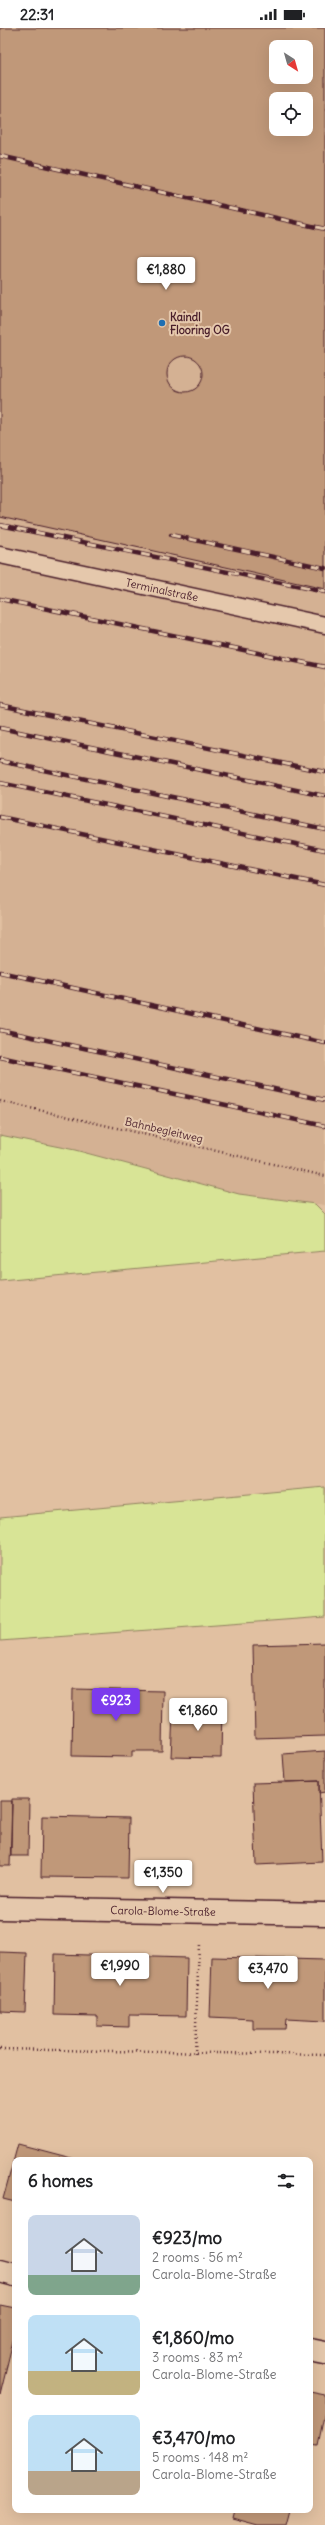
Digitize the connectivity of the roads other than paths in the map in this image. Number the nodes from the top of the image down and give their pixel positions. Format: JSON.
{"nodes":[{"id":1,"x":0,"y":555,"type":"edge"},
{"id":2,"x":325,"y":625,"type":"edge"},
{"id":3,"x":0,"y":1908,"type":"edge"},
{"id":4,"x":325,"y":1914,"type":"edge"},
{"id":5,"x":0,"y":2272,"type":"edge"},
{"id":6,"x":12,"y":2274,"type":"edge"},
{"id":7,"x":313,"y":2351,"type":"edge"},
{"id":8,"x":325,"y":2353,"type":"edge"}],
"edges":[{"from":1,"to":2,"type":"lane","name":"Terminalstraße"},
{"from":3,"to":4,"type":"street","name":"Carola-Blome-Straße"},
{"from":5,"to":6,"type":"street"},
{"from":7,"to":8,"type":"street"}]}
